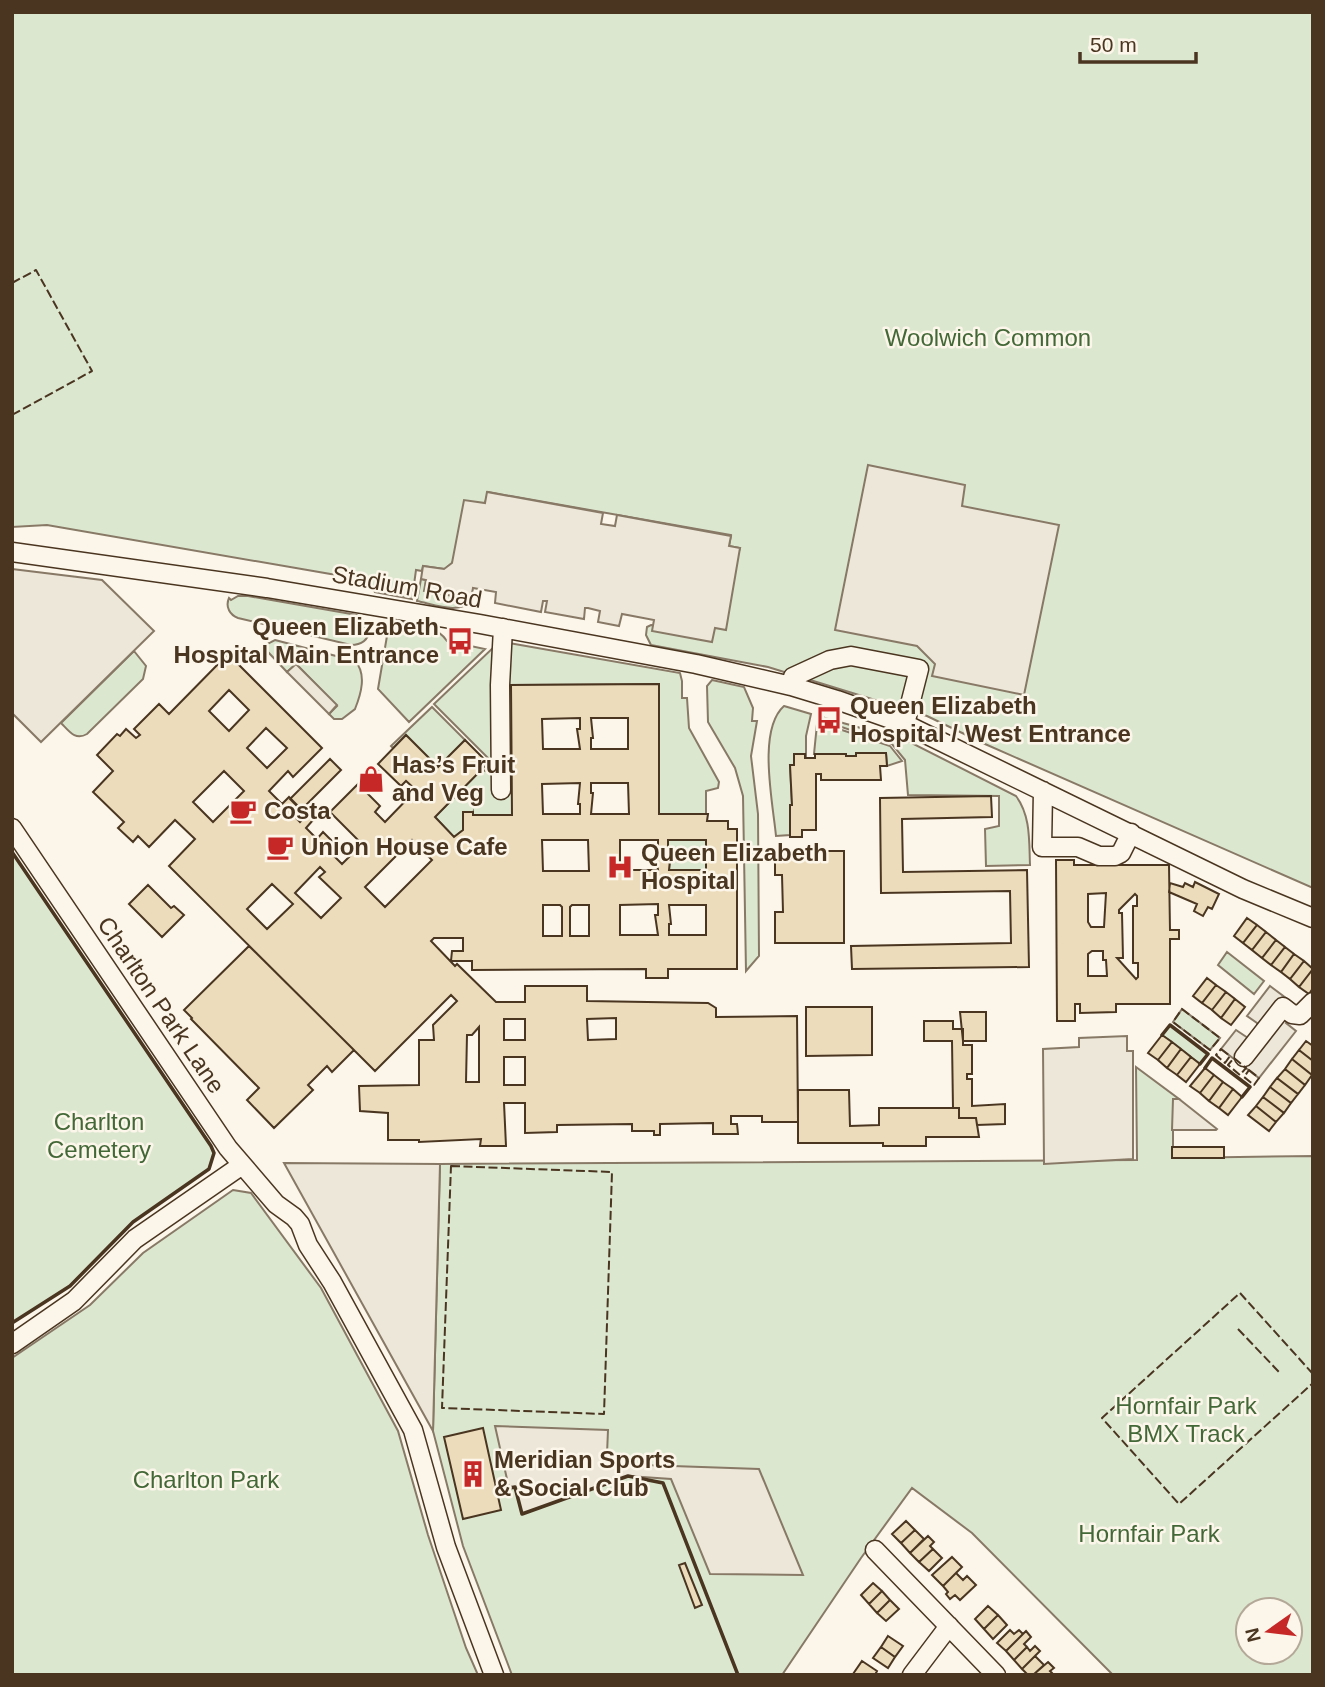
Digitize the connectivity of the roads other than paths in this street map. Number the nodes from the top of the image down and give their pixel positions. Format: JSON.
{"nodes":[{"id":1,"x":12,"y":552,"type":"edge"},
{"id":2,"x":503,"y":628,"type":"junction"},
{"id":3,"x":791,"y":687,"type":"junction"},
{"id":4,"x":905,"y":724,"type":"junction"},
{"id":5,"x":501,"y":790,"type":"dead end"},
{"id":6,"x":1043,"y":792,"type":"junction"},
{"id":7,"x":12,"y":828,"type":"edge"},
{"id":8,"x":1131,"y":833,"type":"junction"},
{"id":9,"x":1313,"y":918,"type":"edge"},
{"id":10,"x":1313,"y":1002,"type":"edge"},
{"id":11,"x":1244,"y":1057,"type":"dead end"},
{"id":12,"x":242,"y":1166,"type":"junction"},
{"id":13,"x":12,"y":1345,"type":"edge"},
{"id":14,"x":875,"y":1549,"type":"dead end"},
{"id":15,"x":949,"y":1626,"type":"junction"},
{"id":16,"x":494,"y":1675,"type":"edge"},
{"id":17,"x":912,"y":1675,"type":"edge"},
{"id":18,"x":996,"y":1675,"type":"edge"}],
"edges":[{"from":1,"to":2,"type":"street","name":"Stadium Road"},
{"from":2,"to":3,"type":"street","name":"Stadium Road"},
{"from":2,"to":5,"type":"street"},
{"from":3,"to":4,"type":"street","name":"Stadium Road"},
{"from":3,"to":4,"type":"street"},
{"from":4,"to":6,"type":"street","name":"Stadium Road"},
{"from":6,"to":8,"type":"street","name":"Stadium Road"},
{"from":6,"to":8,"type":"street"},
{"from":7,"to":12,"type":"street","name":"Charlton Park Lane"},
{"from":8,"to":9,"type":"street","name":"Stadium Road"},
{"from":10,"to":11,"type":"street"},
{"from":12,"to":13,"type":"street"},
{"from":12,"to":16,"type":"street","name":"Charlton Park Lane"},
{"from":14,"to":15,"type":"street"},
{"from":15,"to":17,"type":"street"},
{"from":15,"to":18,"type":"street"}]}
